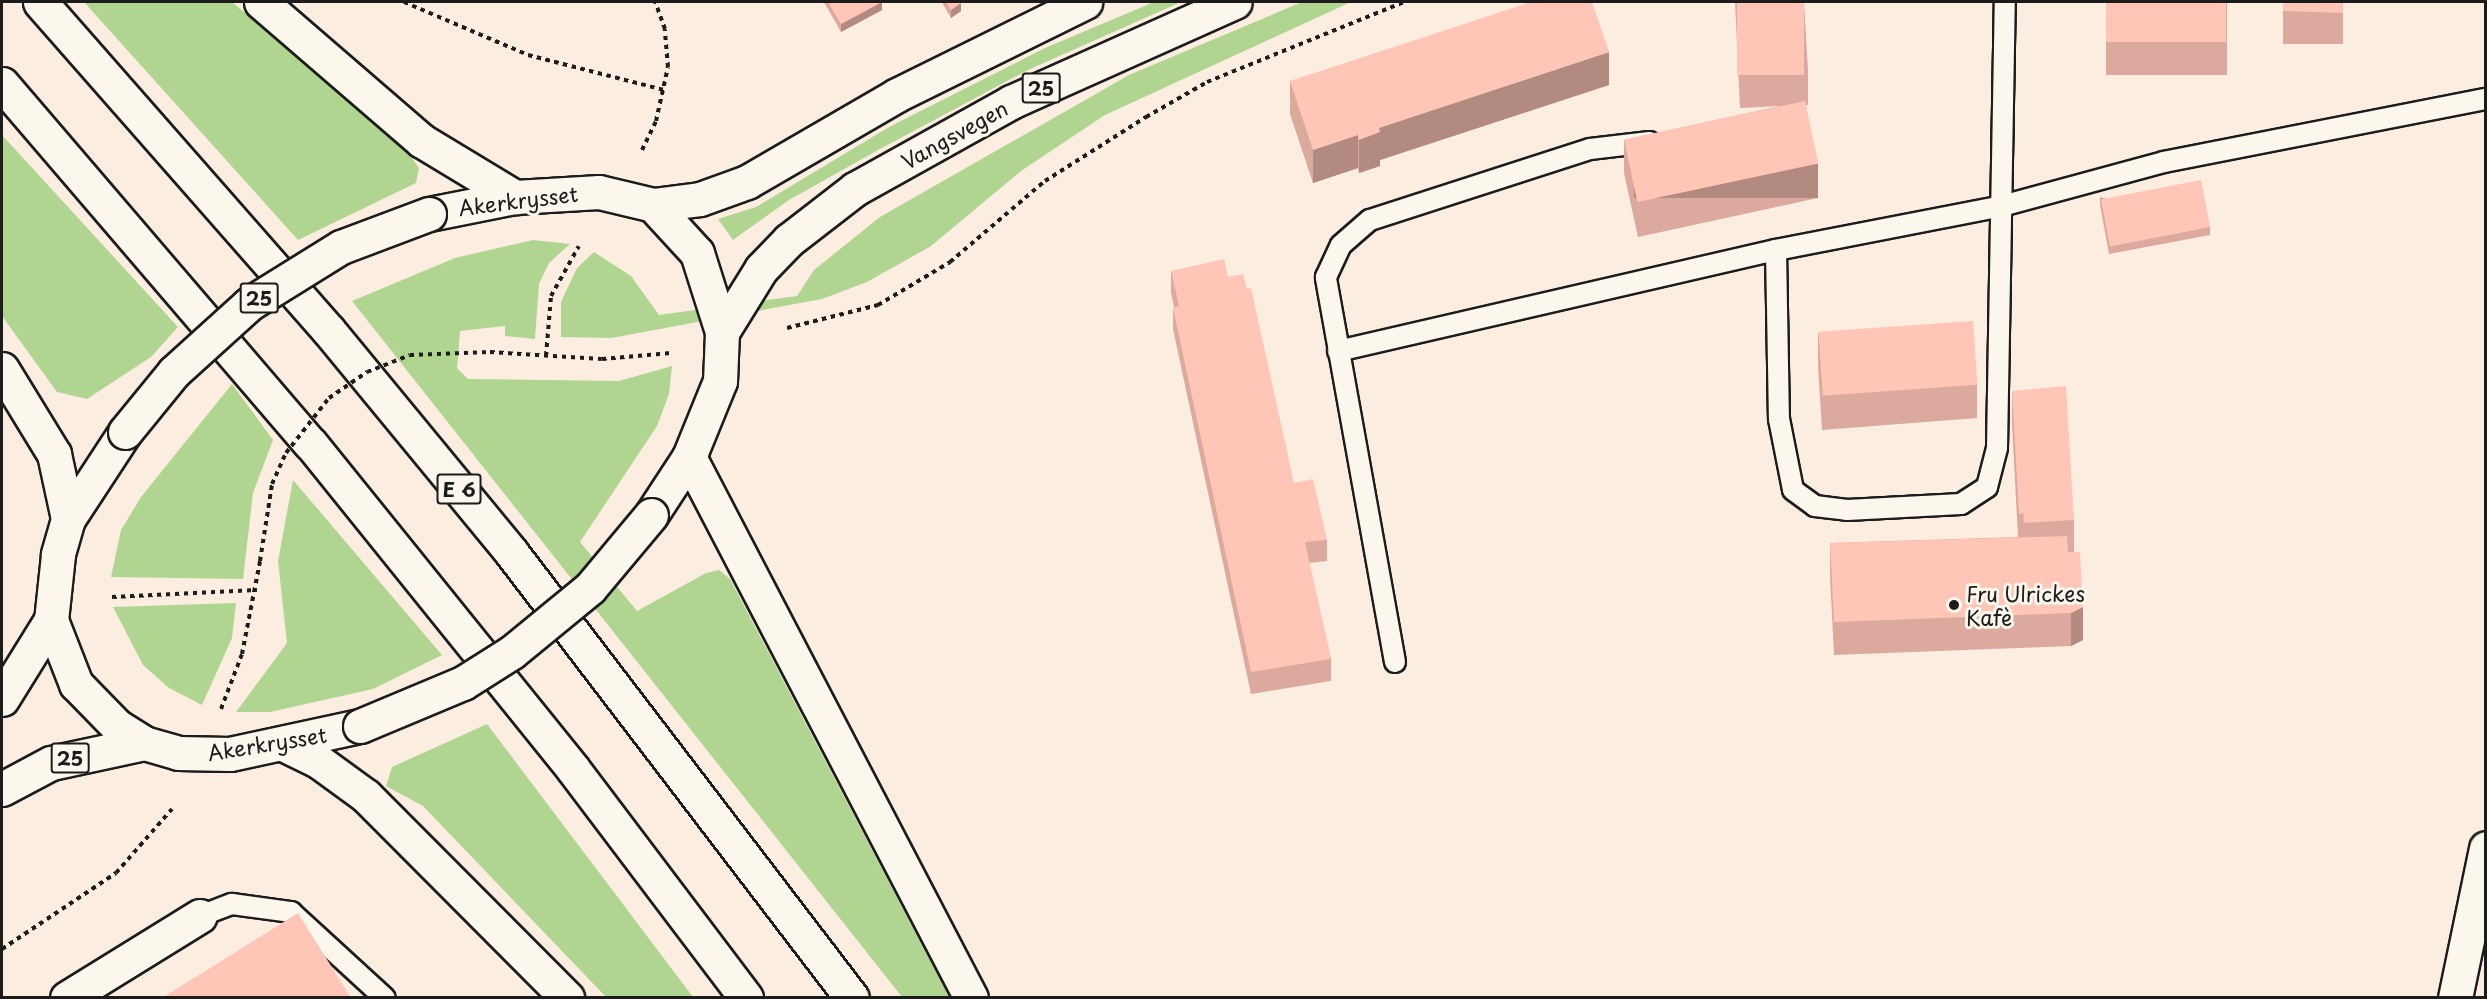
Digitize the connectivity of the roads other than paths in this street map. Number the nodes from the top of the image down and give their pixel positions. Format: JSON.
{"nodes":[{"id":1,"x":40,"y":2,"type":"edge"},
{"id":2,"x":261,"y":2,"type":"edge"},
{"id":3,"x":1085,"y":2,"type":"edge"},
{"id":4,"x":1235,"y":2,"type":"edge"},
{"id":5,"x":2005,"y":2,"type":"edge"},
{"id":6,"x":2,"y":84,"type":"edge"},
{"id":7,"x":2486,"y":99,"type":"edge"},
{"id":8,"x":1671,"y":139,"type":"edge"},
{"id":9,"x":514,"y":197,"type":"junction"},
{"id":10,"x":653,"y":205,"type":"junction"},
{"id":11,"x":1998,"y":207,"type":"junction"},
{"id":12,"x":1776,"y":250,"type":"junction"},
{"id":13,"x":722,"y":332,"type":"junction"},
{"id":14,"x":1338,"y":351,"type":"junction"},
{"id":15,"x":2,"y":369,"type":"edge"},
{"id":16,"x":689,"y":457,"type":"junction"},
{"id":17,"x":68,"y":519,"type":"junction"},
{"id":18,"x":51,"y":620,"type":"junction"},
{"id":19,"x":1395,"y":662,"type":"dead end"},
{"id":20,"x":2,"y":699,"type":"edge"},
{"id":21,"x":144,"y":743,"type":"junction"},
{"id":22,"x":285,"y":744,"type":"junction"},
{"id":23,"x":2,"y":789,"type":"edge"},
{"id":24,"x":2486,"y":848,"type":"edge"},
{"id":25,"x":200,"y":916,"type":"joint"},
{"id":26,"x":67,"y":998,"type":"edge"},
{"id":27,"x":385,"y":998,"type":"edge"},
{"id":28,"x":567,"y":998,"type":"edge"},
{"id":29,"x":746,"y":998,"type":"edge"},
{"id":30,"x":852,"y":998,"type":"edge"},
{"id":31,"x":971,"y":998,"type":"edge"},
{"id":32,"x":2455,"y":998,"type":"edge"}],
"edges":[{"from":1,"to":30,"type":"main road","number":"E 6"},
{"from":2,"to":9,"type":"main road"},
{"from":3,"to":10,"type":"main road","number":"25"},
{"from":4,"to":13,"type":"main road","name":"Vangsvegen","number":"25"},
{"from":5,"to":11,"type":"lane"},
{"from":6,"to":29,"type":"main road"},
{"from":7,"to":11,"type":"lane"},
{"from":8,"to":14,"type":"lane"},
{"from":9,"to":10,"type":"main road","name":"Akerkrysset","number":"25"},
{"from":9,"to":17,"type":"main road","name":"Akerkrysset","number":"25","bridge":true},
{"from":10,"to":13,"type":"main road","number":"25"},
{"from":11,"to":12,"type":"lane"},
{"from":11,"to":12,"type":"lane"},
{"from":12,"to":14,"type":"lane"},
{"from":13,"to":16,"type":"main road","number":"25"},
{"from":14,"to":19,"type":"lane"},
{"from":15,"to":17,"type":"main road"},
{"from":16,"to":22,"type":"main road","name":"Akerkrysset","number":"25","bridge":true},
{"from":16,"to":31,"type":"main road"},
{"from":17,"to":18,"type":"main road","name":"Akerkrysset","number":"25"},
{"from":18,"to":20,"type":"main road"},
{"from":18,"to":21,"type":"main road","name":"Akerkrysset","number":"25"},
{"from":21,"to":22,"type":"main road","name":"Akerkrysset","number":"25"},
{"from":21,"to":23,"type":"main road","number":"25"},
{"from":22,"to":28,"type":"main road"},
{"from":24,"to":32,"type":"main road"},
{"from":25,"to":26,"type":"main road"},
{"from":25,"to":27,"type":"lane"}]}
